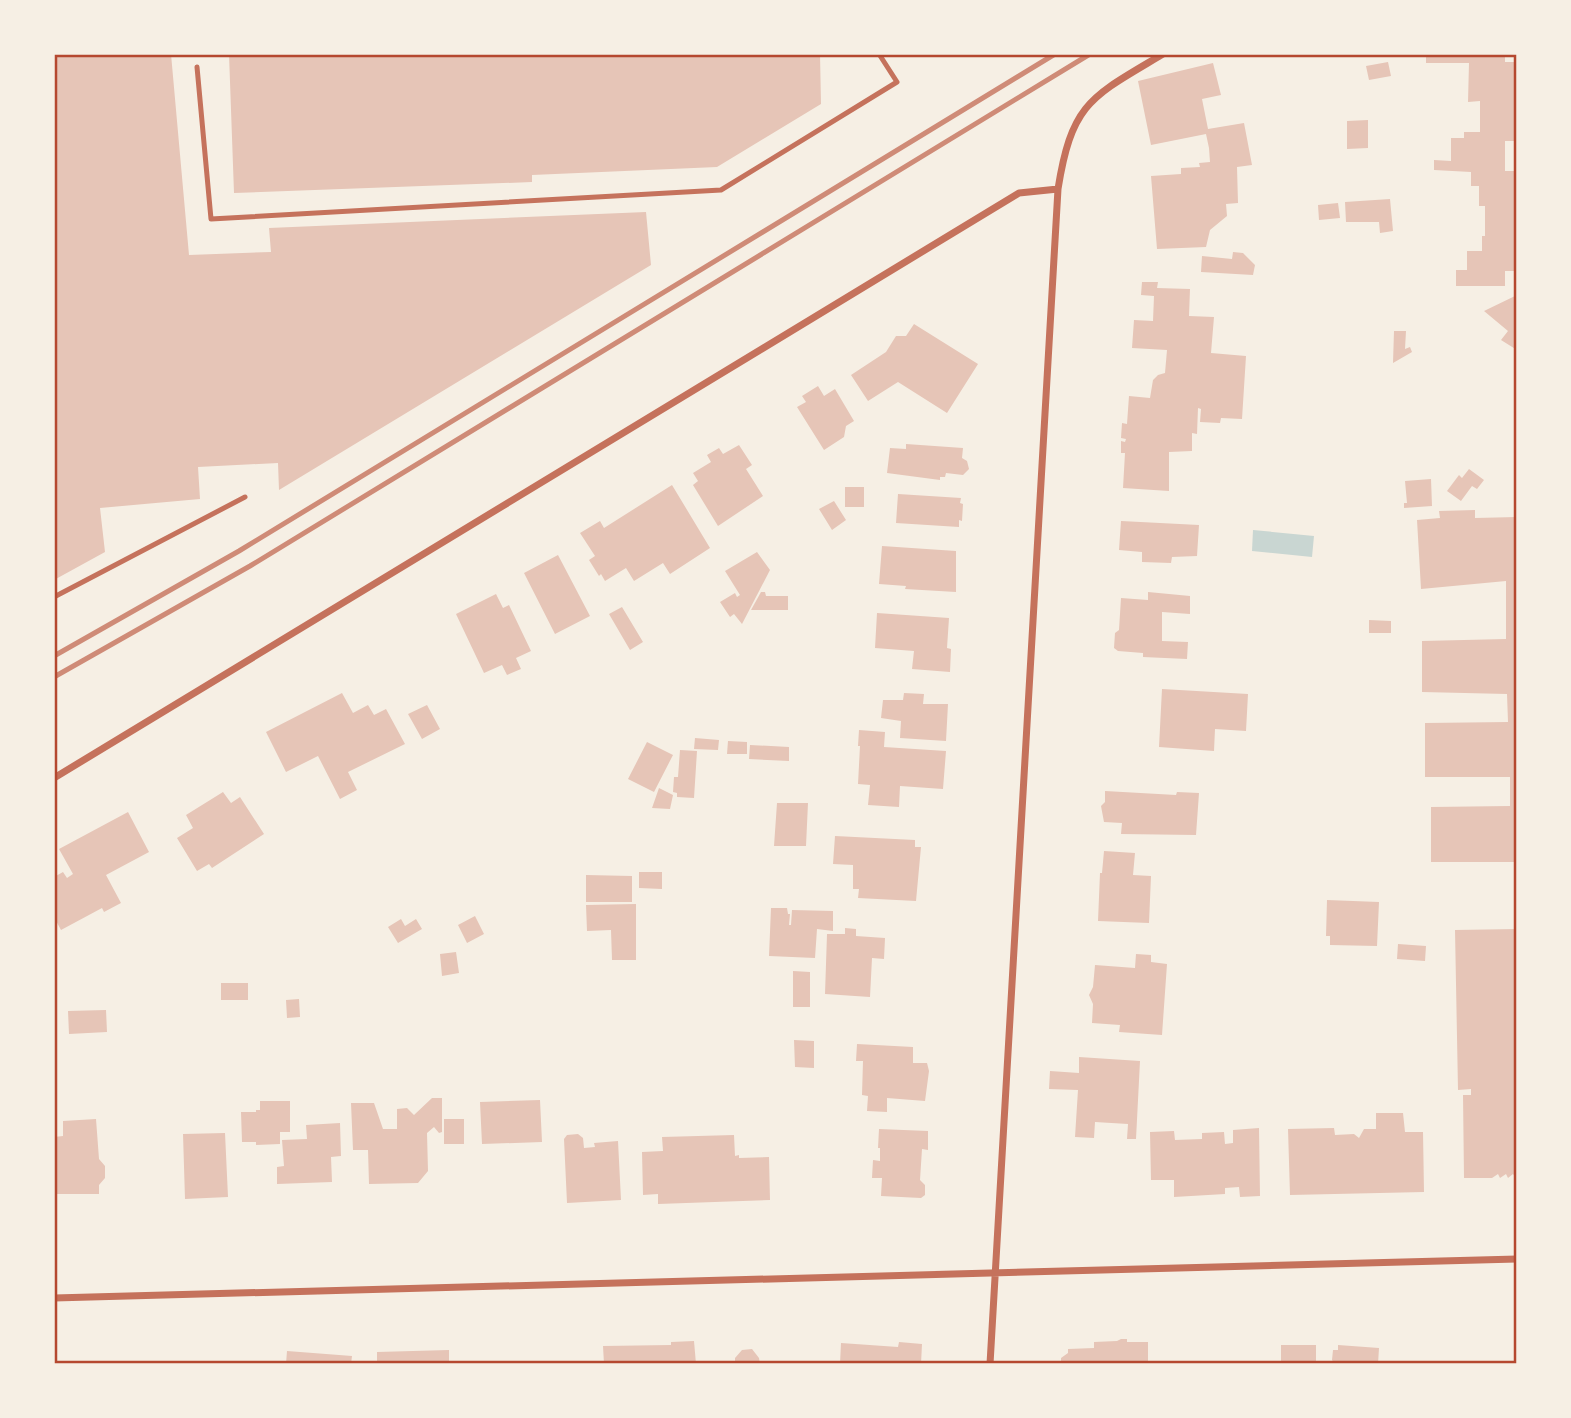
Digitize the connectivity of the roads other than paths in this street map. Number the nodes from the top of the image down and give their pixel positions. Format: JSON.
{"nodes":[{"id":1,"x":879,"y":54,"type":"edge"},
{"id":2,"x":1163,"y":54,"type":"edge"},
{"id":3,"x":197,"y":67,"type":"dead end"},
{"id":4,"x":1058,"y":189,"type":"junction"},
{"id":5,"x":245,"y":497,"type":"dead end"},
{"id":6,"x":54,"y":597,"type":"edge"},
{"id":7,"x":54,"y":778,"type":"edge"},
{"id":8,"x":1517,"y":1259,"type":"edge"},
{"id":9,"x":995,"y":1273,"type":"junction"},
{"id":10,"x":54,"y":1298,"type":"edge"},
{"id":11,"x":990,"y":1364,"type":"edge"}],
"edges":[{"from":1,"to":3,"type":"lane"},
{"from":2,"to":4,"type":"street"},
{"from":4,"to":7,"type":"street"},
{"from":4,"to":9,"type":"street"},
{"from":5,"to":6,"type":"lane"},
{"from":8,"to":9,"type":"street"},
{"from":9,"to":10,"type":"street"},
{"from":9,"to":11,"type":"street"}]}
